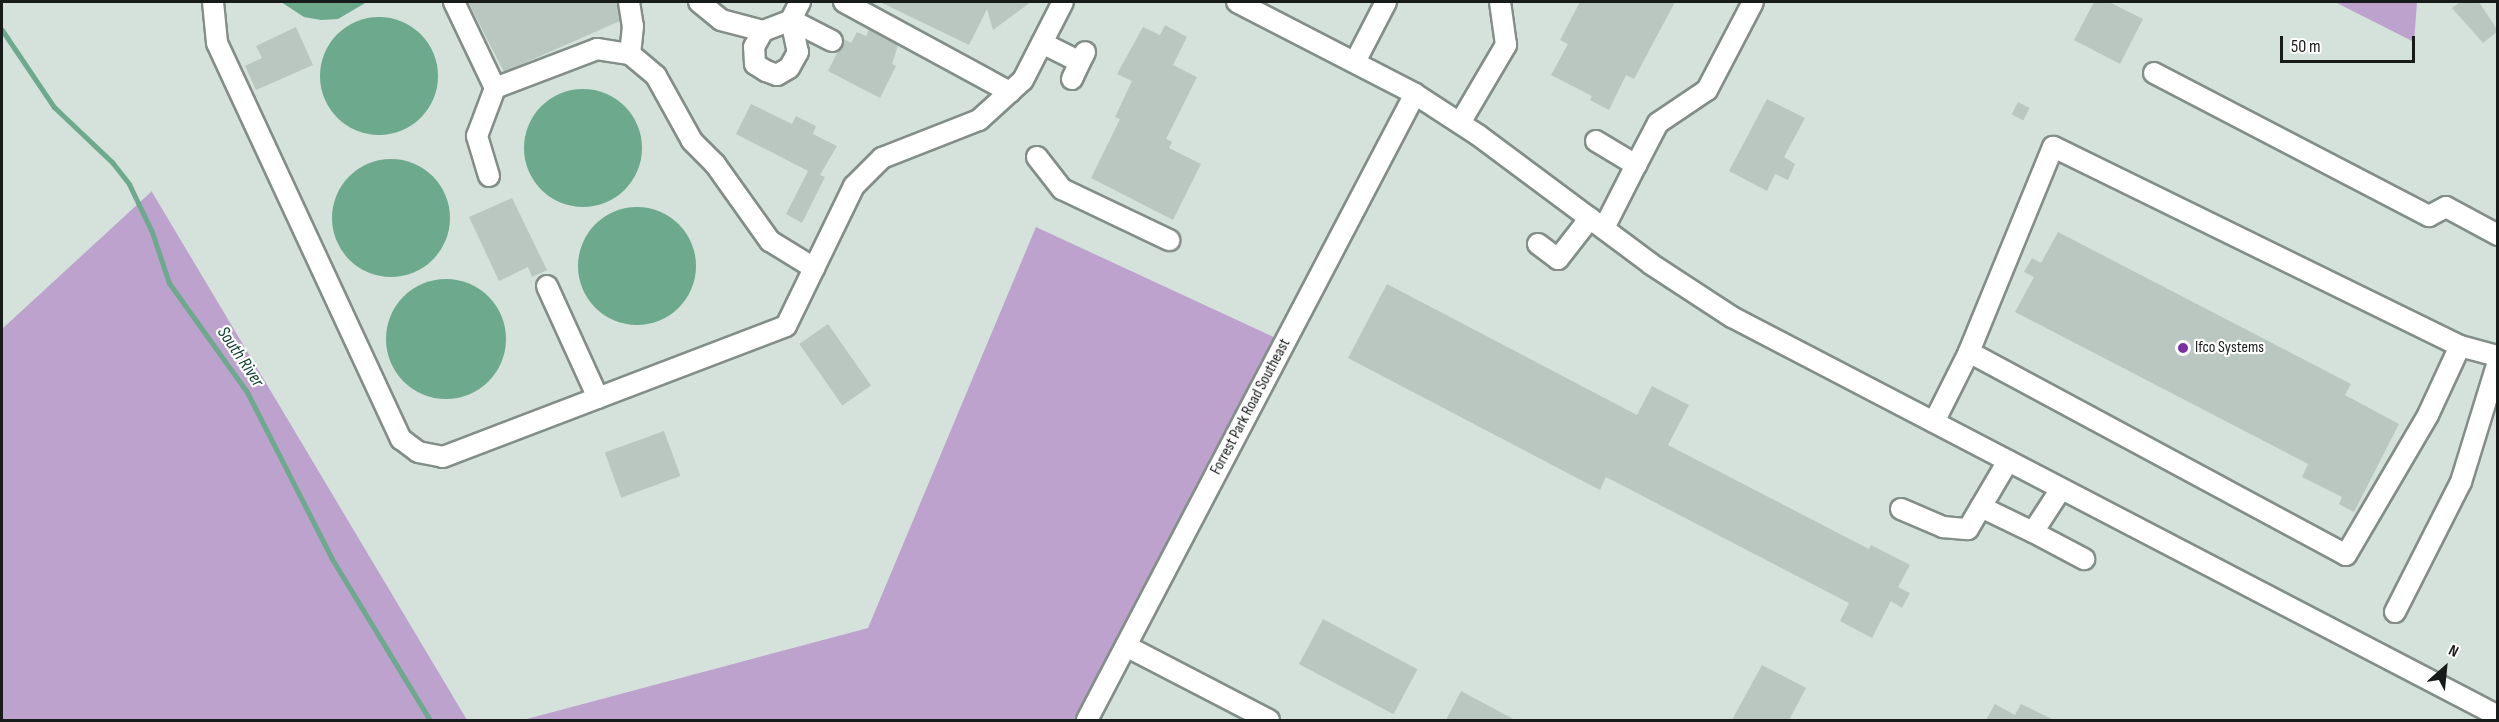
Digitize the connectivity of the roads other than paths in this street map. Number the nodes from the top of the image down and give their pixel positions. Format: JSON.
{"nodes":[{"id":1,"x":213,"y":2,"type":"edge"},
{"id":2,"x":454,"y":2,"type":"edge"},
{"id":3,"x":629,"y":2,"type":"edge"},
{"id":4,"x":699,"y":2,"type":"edge"},
{"id":5,"x":800,"y":2,"type":"edge"},
{"id":6,"x":844,"y":2,"type":"edge"},
{"id":7,"x":1063,"y":2,"type":"edge"},
{"id":8,"x":1237,"y":2,"type":"edge"},
{"id":9,"x":1386,"y":2,"type":"edge"},
{"id":10,"x":1500,"y":2,"type":"edge"},
{"id":11,"x":1753,"y":2,"type":"edge"},
{"id":12,"x":791,"y":21,"type":"junction"},
{"id":13,"x":763,"y":31,"type":"junction"},
{"id":14,"x":832,"y":41,"type":"dead end"},
{"id":15,"x":1042,"y":44,"type":"junction"},
{"id":16,"x":630,"y":54,"type":"junction"},
{"id":17,"x":1355,"y":62,"type":"junction"},
{"id":18,"x":1079,"y":64,"type":"dead end"},
{"id":19,"x":2154,"y":73,"type":"dead end"},
{"id":20,"x":495,"y":88,"type":"junction"},
{"id":21,"x":1010,"y":92,"type":"junction"},
{"id":22,"x":1415,"y":94,"type":"junction"},
{"id":23,"x":1460,"y":123,"type":"junction"},
{"id":24,"x":1596,"y":141,"type":"dead end"},
{"id":25,"x":1036,"y":158,"type":"dead end"},
{"id":26,"x":1636,"y":165,"type":"junction"},
{"id":27,"x":489,"y":176,"type":"dead end"},
{"id":28,"x":1597,"y":223,"type":"junction"},
{"id":29,"x":2498,"y":235,"type":"edge"},
{"id":30,"x":1168,"y":240,"type":"dead end"},
{"id":31,"x":1538,"y":244,"type":"dead end"},
{"id":32,"x":814,"y":268,"type":"junction"},
{"id":33,"x":547,"y":286,"type":"dead end"},
{"id":34,"x":2460,"y":346,"type":"junction"},
{"id":35,"x":1969,"y":352,"type":"junction"},
{"id":36,"x":2498,"y":356,"type":"edge"},
{"id":37,"x":2498,"y":362,"type":"edge"},
{"id":38,"x":598,"y":398,"type":"junction"},
{"id":39,"x":1934,"y":422,"type":"junction"},
{"id":40,"x":2008,"y":461,"type":"junction"},
{"id":41,"x":2061,"y":489,"type":"junction"},
{"id":42,"x":1981,"y":507,"type":"junction"},
{"id":43,"x":1901,"y":509,"type":"dead end"},
{"id":44,"x":2033,"y":532,"type":"junction"},
{"id":45,"x":2084,"y":560,"type":"dead end"},
{"id":46,"x":2395,"y":612,"type":"dead end"},
{"id":47,"x":1126,"y":646,"type":"junction"},
{"id":48,"x":2486,"y":715,"type":"edge"},
{"id":49,"x":1087,"y":720,"type":"edge"},
{"id":50,"x":1269,"y":720,"type":"edge"}],
"edges":[{"from":1,"to":38,"type":"street"},
{"from":2,"to":20,"type":"street"},
{"from":3,"to":16,"type":"street"},
{"from":4,"to":13,"type":"street"},
{"from":5,"to":12,"type":"street"},
{"from":6,"to":21,"type":"street"},
{"from":7,"to":15,"type":"street"},
{"from":8,"to":17,"type":"street"},
{"from":9,"to":17,"type":"street"},
{"from":10,"to":23,"type":"street"},
{"from":11,"to":26,"type":"street"},
{"from":12,"to":13,"type":"street"},
{"from":12,"to":13,"type":"street"},
{"from":12,"to":14,"type":"street"},
{"from":15,"to":18,"type":"street"},
{"from":15,"to":21,"type":"street"},
{"from":16,"to":20,"type":"street"},
{"from":16,"to":32,"type":"street"},
{"from":17,"to":22,"type":"street"},
{"from":19,"to":29,"type":"street"},
{"from":20,"to":27,"type":"street"},
{"from":21,"to":32,"type":"street"},
{"from":22,"to":23,"type":"street"},
{"from":22,"to":47,"type":"street","name":"Forrest Park Road Southeast"},
{"from":23,"to":28,"type":"street"},
{"from":24,"to":26,"type":"street"},
{"from":25,"to":30,"type":"street"},
{"from":26,"to":28,"type":"street"},
{"from":28,"to":31,"type":"street"},
{"from":28,"to":39,"type":"street"},
{"from":32,"to":38,"type":"street"},
{"from":33,"to":38,"type":"street"},
{"from":34,"to":35,"type":"street"},
{"from":34,"to":35,"type":"street"},
{"from":34,"to":36,"type":"street"},
{"from":35,"to":39,"type":"street"},
{"from":37,"to":46,"type":"street"},
{"from":39,"to":40,"type":"street"},
{"from":40,"to":41,"type":"street"},
{"from":40,"to":42,"type":"street"},
{"from":41,"to":44,"type":"street"},
{"from":41,"to":48,"type":"street"},
{"from":42,"to":43,"type":"street"},
{"from":42,"to":44,"type":"street"},
{"from":44,"to":45,"type":"street"},
{"from":47,"to":49,"type":"street","name":"Forrest Park Road Southeast"},
{"from":47,"to":50,"type":"street"}]}
